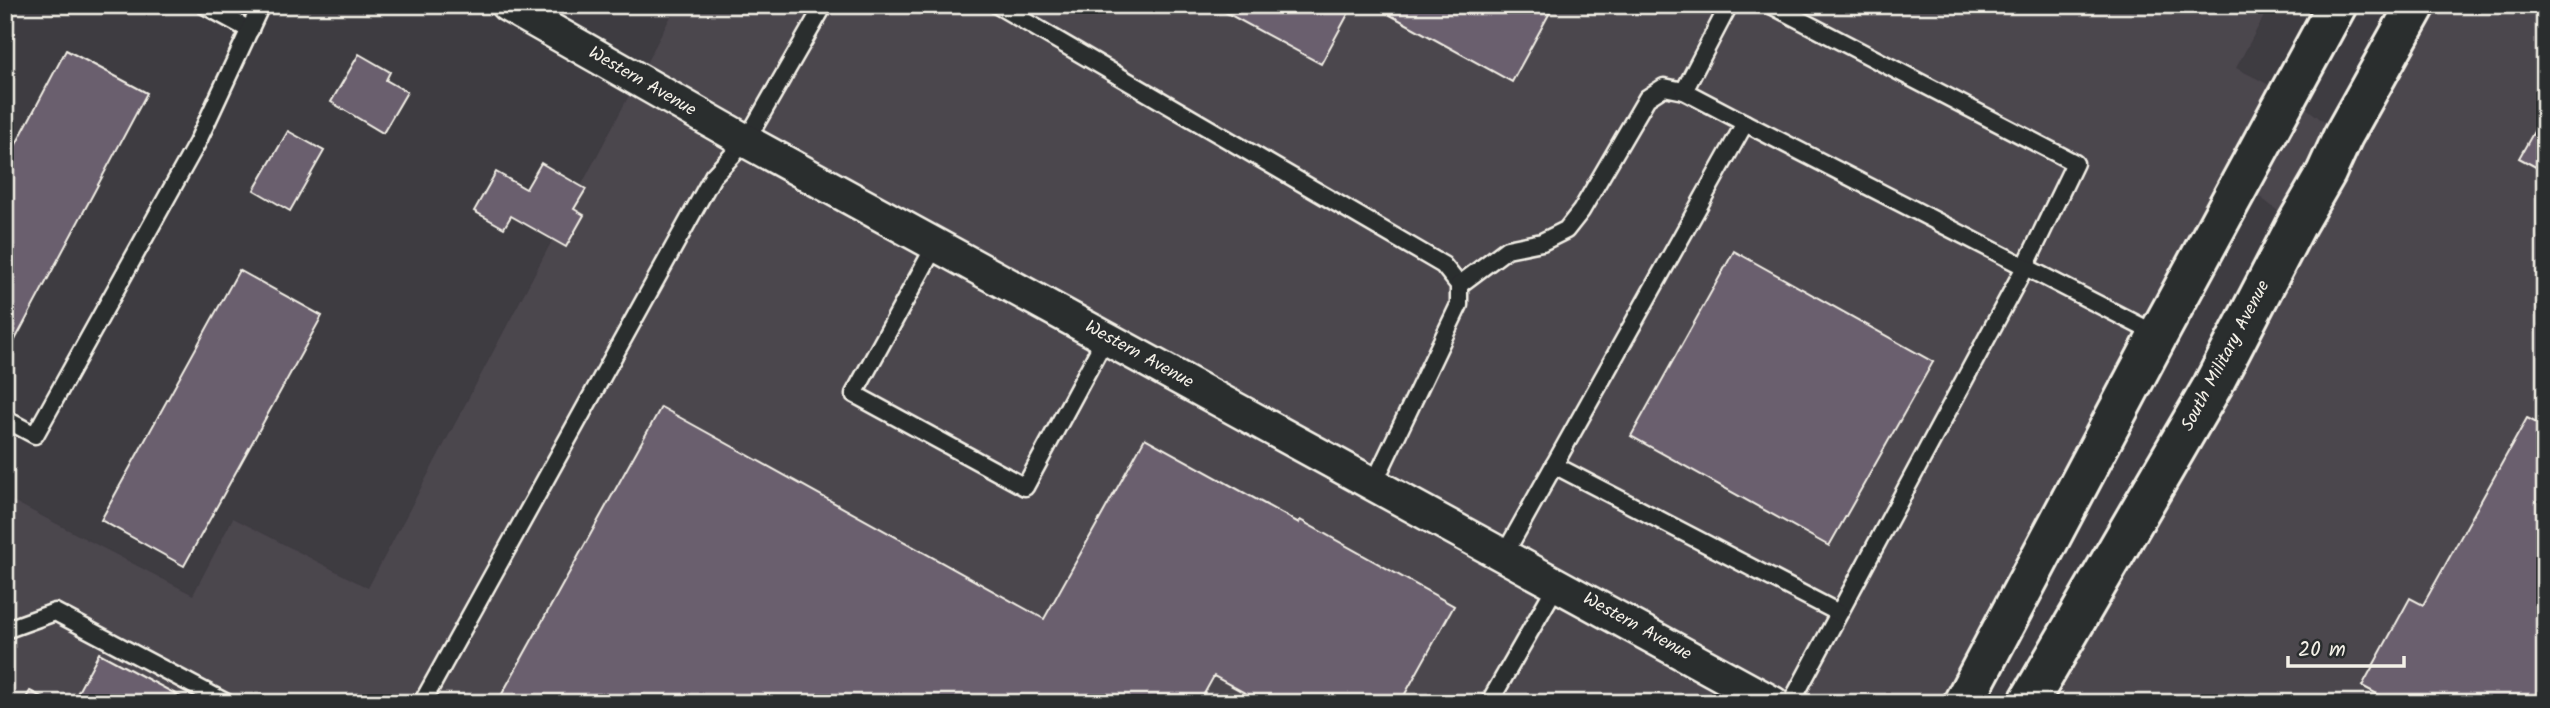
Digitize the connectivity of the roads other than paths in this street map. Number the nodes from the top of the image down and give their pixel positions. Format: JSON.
{"nodes":[{"id":1,"x":204,"y":5,"type":"edge"},
{"id":2,"x":261,"y":5,"type":"edge"},
{"id":3,"x":507,"y":5,"type":"edge"},
{"id":4,"x":824,"y":5,"type":"edge"},
{"id":5,"x":997,"y":5,"type":"edge"},
{"id":6,"x":1728,"y":5,"type":"edge"},
{"id":7,"x":1771,"y":5,"type":"edge"},
{"id":8,"x":2337,"y":5,"type":"edge"},
{"id":9,"x":2416,"y":5,"type":"edge"},
{"id":10,"x":250,"y":30,"type":"junction"},
{"id":11,"x":1684,"y":91,"type":"junction"},
{"id":12,"x":1745,"y":123,"type":"junction"},
{"id":13,"x":746,"y":141,"type":"junction"},
{"id":14,"x":936,"y":244,"type":"junction"},
{"id":15,"x":2025,"y":267,"type":"junction"},
{"id":16,"x":1459,"y":285,"type":"junction"},
{"id":17,"x":2158,"y":335,"type":"junction"},
{"id":18,"x":1106,"y":337,"type":"junction"},
{"id":19,"x":5,"y":419,"type":"edge"},
{"id":20,"x":1554,"y":465,"type":"junction"},
{"id":21,"x":1374,"y":483,"type":"junction"},
{"id":22,"x":1504,"y":555,"type":"junction"},
{"id":23,"x":1557,"y":584,"type":"junction"},
{"id":24,"x":1839,"y":613,"type":"junction"},
{"id":25,"x":5,"y":630,"type":"edge"},
{"id":26,"x":227,"y":703,"type":"edge"},
{"id":27,"x":422,"y":703,"type":"edge"},
{"id":28,"x":1489,"y":703,"type":"edge"},
{"id":29,"x":1773,"y":703,"type":"edge"},
{"id":30,"x":1791,"y":703,"type":"edge"},
{"id":31,"x":1963,"y":703,"type":"edge"},
{"id":32,"x":2028,"y":703,"type":"edge"}],
"edges":[{"from":1,"to":10,"type":"lane"},
{"from":2,"to":10,"type":"lane"},
{"from":3,"to":13,"type":"street","name":"Western Avenue"},
{"from":4,"to":13,"type":"lane"},
{"from":5,"to":16,"type":"lane"},
{"from":6,"to":11,"type":"lane"},
{"from":7,"to":15,"type":"lane"},
{"from":8,"to":17,"type":"main road"},
{"from":9,"to":32,"type":"main road","name":"South Military Avenue"},
{"from":10,"to":19,"type":"lane"},
{"from":11,"to":12,"type":"lane"},
{"from":11,"to":16,"type":"lane"},
{"from":12,"to":15,"type":"lane"},
{"from":12,"to":20,"type":"lane"},
{"from":13,"to":14,"type":"street","name":"Western Avenue"},
{"from":13,"to":27,"type":"lane"},
{"from":14,"to":18,"type":"street","name":"Western Avenue"},
{"from":14,"to":18,"type":"lane"},
{"from":15,"to":17,"type":"lane"},
{"from":15,"to":24,"type":"lane"},
{"from":16,"to":21,"type":"lane"},
{"from":17,"to":31,"type":"main road"},
{"from":18,"to":21,"type":"street","name":"Western Avenue"},
{"from":20,"to":22,"type":"lane"},
{"from":20,"to":24,"type":"lane"},
{"from":21,"to":22,"type":"street","name":"Western Avenue"},
{"from":22,"to":23,"type":"street","name":"Western Avenue"},
{"from":23,"to":28,"type":"lane"},
{"from":23,"to":29,"type":"street","name":"Western Avenue"},
{"from":24,"to":30,"type":"lane"},
{"from":25,"to":26,"type":"lane"}]}
